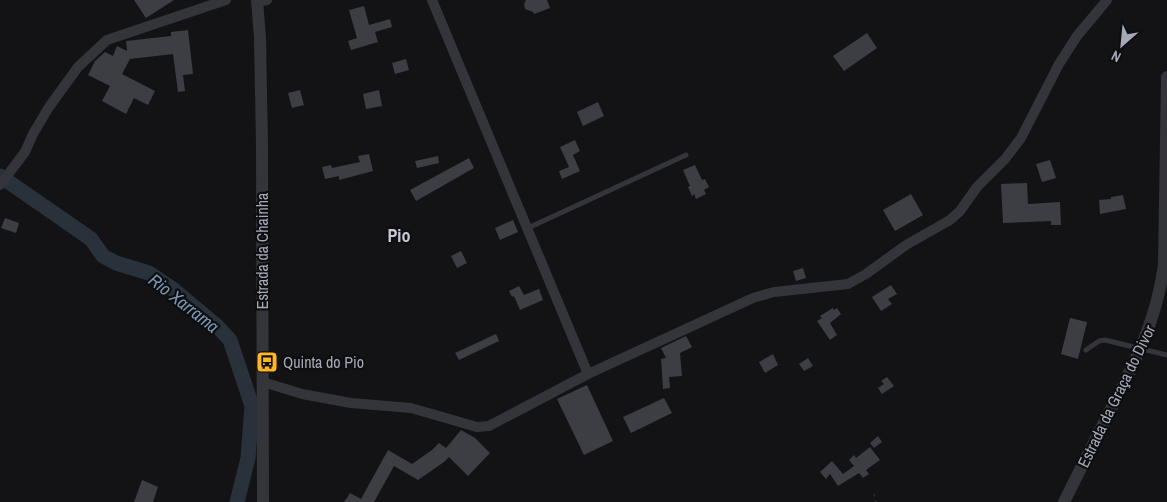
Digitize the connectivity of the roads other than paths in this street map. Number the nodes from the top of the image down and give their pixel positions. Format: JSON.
{"nodes":[{"id":1,"x":226,"y":0,"type":"edge"},
{"id":2,"x":432,"y":0,"type":"edge"},
{"id":3,"x":1107,"y":0,"type":"edge"},
{"id":4,"x":260,"y":1,"type":"edge"},
{"id":5,"x":1167,"y":77,"type":"edge"},
{"id":6,"x":686,"y":155,"type":"dead end"},
{"id":7,"x":0,"y":185,"type":"edge"},
{"id":8,"x":527,"y":228,"type":"junction"},
{"id":9,"x":1141,"y":349,"type":"junction"},
{"id":10,"x":1086,"y":350,"type":"dead end"},
{"id":11,"x":1167,"y":355,"type":"edge"},
{"id":12,"x":588,"y":374,"type":"junction"},
{"id":13,"x":263,"y":382,"type":"junction"},
{"id":14,"x":263,"y":502,"type":"edge"},
{"id":15,"x":1064,"y":502,"type":"edge"}],
"edges":[{"from":1,"to":7,"type":"street"},
{"from":2,"to":8,"type":"street"},
{"from":3,"to":12,"type":"street"},
{"from":4,"to":13,"type":"street","name":"Estrada da Chainha"},
{"from":5,"to":9,"type":"street","name":"Estrada da Graça do Divor"},
{"from":6,"to":8,"type":"lane"},
{"from":8,"to":12,"type":"street"},
{"from":9,"to":10,"type":"lane"},
{"from":9,"to":11,"type":"lane"},
{"from":9,"to":15,"type":"street","name":"Estrada da Graça do Divor"},
{"from":12,"to":13,"type":"street"},
{"from":13,"to":14,"type":"street","name":"Estrada da Chainha"}]}
